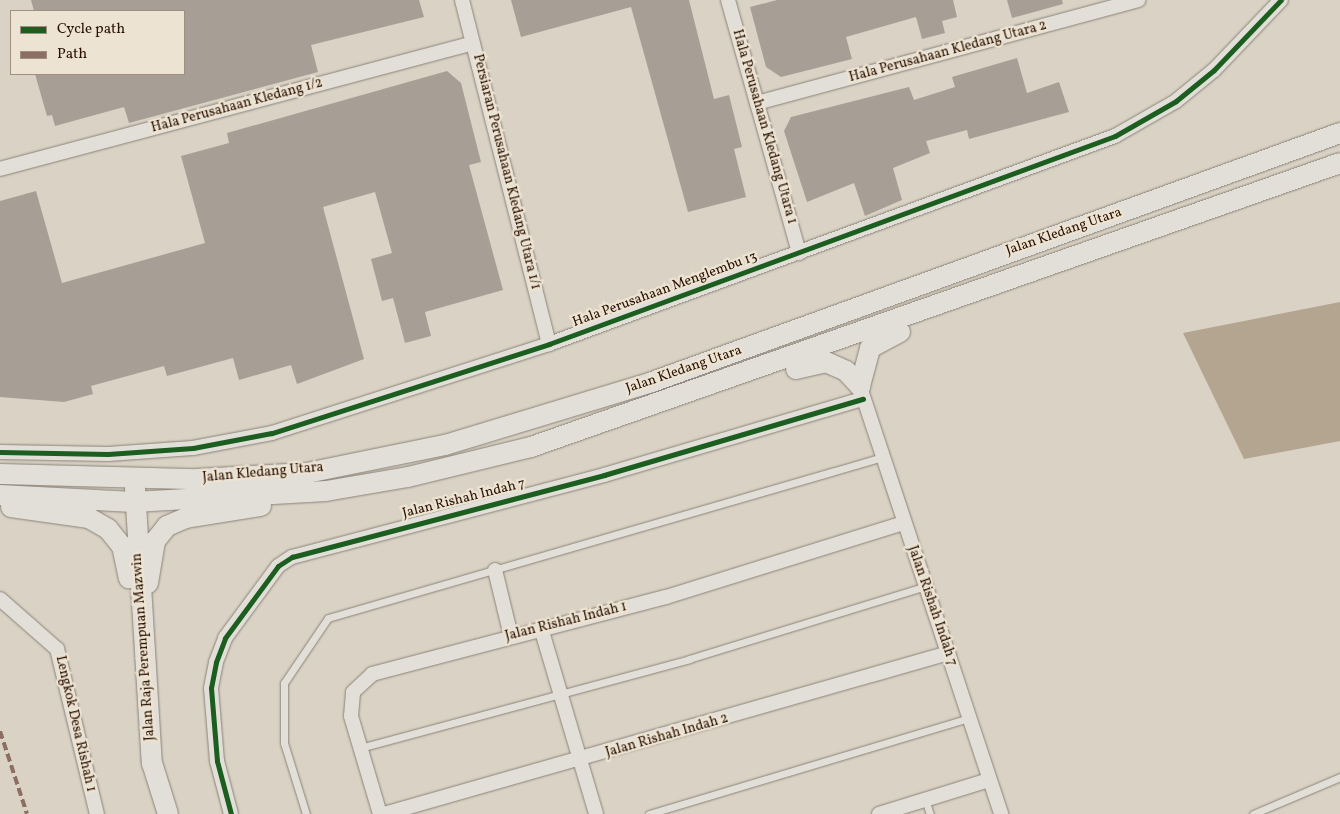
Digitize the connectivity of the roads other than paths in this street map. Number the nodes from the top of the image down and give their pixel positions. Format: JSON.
{"nodes":[{"id":1,"x":462,"y":0,"type":"edge"},
{"id":2,"x":728,"y":0,"type":"edge"},
{"id":3,"x":1138,"y":0,"type":"edge"},
{"id":4,"x":1281,"y":0,"type":"edge"},
{"id":5,"x":474,"y":43,"type":"junction"},
{"id":6,"x":757,"y":103,"type":"junction"},
{"id":7,"x":1340,"y":133,"type":"edge"},
{"id":8,"x":1340,"y":163,"type":"edge"},
{"id":9,"x":0,"y":169,"type":"edge"},
{"id":10,"x":1090,"y":252,"type":"junction"},
{"id":11,"x":799,"y":253,"type":"junction"},
{"id":12,"x":549,"y":344,"type":"junction"},
{"id":13,"x":861,"y":392,"type":"junction"},
{"id":14,"x":668,"y":402,"type":"junction"},
{"id":15,"x":0,"y":452,"type":"edge"},
{"id":16,"x":883,"y":457,"type":"junction"},
{"id":17,"x":0,"y":474,"type":"edge"},
{"id":18,"x":135,"y":478,"type":"junction"},
{"id":19,"x":326,"y":491,"type":"junction"},
{"id":20,"x":0,"y":495,"type":"edge"},
{"id":21,"x":134,"y":502,"type":"junction"},
{"id":22,"x":0,"y":505,"type":"edge"},
{"id":23,"x":904,"y":523,"type":"junction"},
{"id":24,"x":495,"y":570,"type":"junction"},
{"id":25,"x":927,"y":586,"type":"junction"},
{"id":26,"x":0,"y":599,"type":"edge"},
{"id":27,"x":542,"y":628,"type":"junction"},
{"id":28,"x":511,"y":636,"type":"junction"},
{"id":29,"x":949,"y":654,"type":"junction"},
{"id":30,"x":142,"y":656,"type":"junction"},
{"id":31,"x":561,"y":694,"type":"junction"},
{"id":32,"x":970,"y":718,"type":"junction"},
{"id":33,"x":359,"y":749,"type":"junction"},
{"id":34,"x":582,"y":761,"type":"junction"},
{"id":35,"x":1340,"y":777,"type":"edge"},
{"id":36,"x":989,"y":780,"type":"junction"},
{"id":37,"x":924,"y":799,"type":"junction"},
{"id":38,"x":97,"y":814,"type":"edge"},
{"id":39,"x":168,"y":814,"type":"edge"},
{"id":40,"x":231,"y":814,"type":"edge"},
{"id":41,"x":306,"y":814,"type":"edge"},
{"id":42,"x":380,"y":814,"type":"edge"},
{"id":43,"x":384,"y":814,"type":"edge"},
{"id":44,"x":596,"y":814,"type":"edge"},
{"id":45,"x":648,"y":814,"type":"edge"},
{"id":46,"x":878,"y":814,"type":"edge"},
{"id":47,"x":930,"y":814,"type":"edge"},
{"id":48,"x":1001,"y":814,"type":"edge"},
{"id":49,"x":1254,"y":814,"type":"edge"}],
"edges":[{"from":1,"to":5,"type":"street","name":"Persiaran Perusahaan Kledang Utara 1/1"},
{"from":2,"to":6,"type":"street","name":"Hala Perusahaan Kledang Utara 1"},
{"from":3,"to":6,"type":"street","name":"Hala Perusahaan Kledang Utara 2"},
{"from":4,"to":11,"type":"street","name":"Hala Perusahaan Menglembu 13"},
{"from":5,"to":9,"type":"street","name":"Hala Perusahaan Kledang 1/2"},
{"from":5,"to":12,"type":"street","name":"Persiaran Perusahaan Kledang Utara 1/1"},
{"from":6,"to":11,"type":"street","name":"Hala Perusahaan Kledang Utara 1"},
{"from":7,"to":18,"type":"main road","name":"Jalan Kledang Utara"},
{"from":8,"to":10,"type":"main road","name":"Jalan Kledang Utara"},
{"from":10,"to":13,"type":"main road"},
{"from":10,"to":14,"type":"main road","name":"Jalan Kledang Utara"},
{"from":11,"to":12,"type":"street","name":"Hala Perusahaan Menglembu 13"},
{"from":12,"to":15,"type":"street","name":"Hala Perusahaan Menglembu 13"},
{"from":13,"to":14,"type":"main road"},
{"from":13,"to":16,"type":"street","name":"Jalan Rishah Indah 7"},
{"from":13,"to":40,"type":"street","name":"Jalan Rishah Indah 7"},
{"from":14,"to":19,"type":"main road","name":"Jalan Kledang Utara"},
{"from":16,"to":23,"type":"street","name":"Jalan Rishah Indah 7"},
{"from":16,"to":24,"type":"lane"},
{"from":17,"to":18,"type":"main road","name":"Jalan Kledang Utara"},
{"from":18,"to":21,"type":"main road","name":"Jalan Raja Perempuan Mazwin"},
{"from":19,"to":21,"type":"main road","name":"Jalan Kledang Utara"},
{"from":19,"to":30,"type":"main road"},
{"from":20,"to":21,"type":"main road","name":"Jalan Kledang Utara"},
{"from":21,"to":30,"type":"main road","name":"Jalan Raja Perempuan Mazwin"},
{"from":22,"to":30,"type":"main road"},
{"from":23,"to":25,"type":"street","name":"Jalan Rishah Indah 7"},
{"from":23,"to":27,"type":"street","name":"Jalan Rishah Indah 1"},
{"from":24,"to":28,"type":"street"},
{"from":24,"to":41,"type":"lane"},
{"from":25,"to":29,"type":"street","name":"Jalan Rishah Indah 7"},
{"from":25,"to":31,"type":"lane"},
{"from":26,"to":38,"type":"street","name":"Lengkok Desa Rishah 1"},
{"from":27,"to":28,"type":"street","name":"Jalan Rishah Indah 1"},
{"from":27,"to":31,"type":"street"},
{"from":28,"to":33,"type":"street","name":"Jalan Rishah Indah 1"},
{"from":29,"to":32,"type":"street","name":"Jalan Rishah Indah 7"},
{"from":29,"to":34,"type":"street","name":"Jalan Rishah Indah 2"},
{"from":30,"to":39,"type":"main road","name":"Jalan Raja Perempuan Mazwin"},
{"from":31,"to":33,"type":"lane"},
{"from":31,"to":34,"type":"street"},
{"from":32,"to":36,"type":"street","name":"Jalan Rishah Indah 7"},
{"from":32,"to":45,"type":"lane"},
{"from":33,"to":42,"type":"street","name":"Jalan Rishah Indah 1"},
{"from":34,"to":43,"type":"street","name":"Jalan Rishah Indah 2"},
{"from":34,"to":44,"type":"street"},
{"from":35,"to":49,"type":"lane"},
{"from":36,"to":37,"type":"street"},
{"from":36,"to":48,"type":"street","name":"Jalan Rishah Indah 7"},
{"from":37,"to":46,"type":"street"},
{"from":37,"to":47,"type":"lane"}]}
